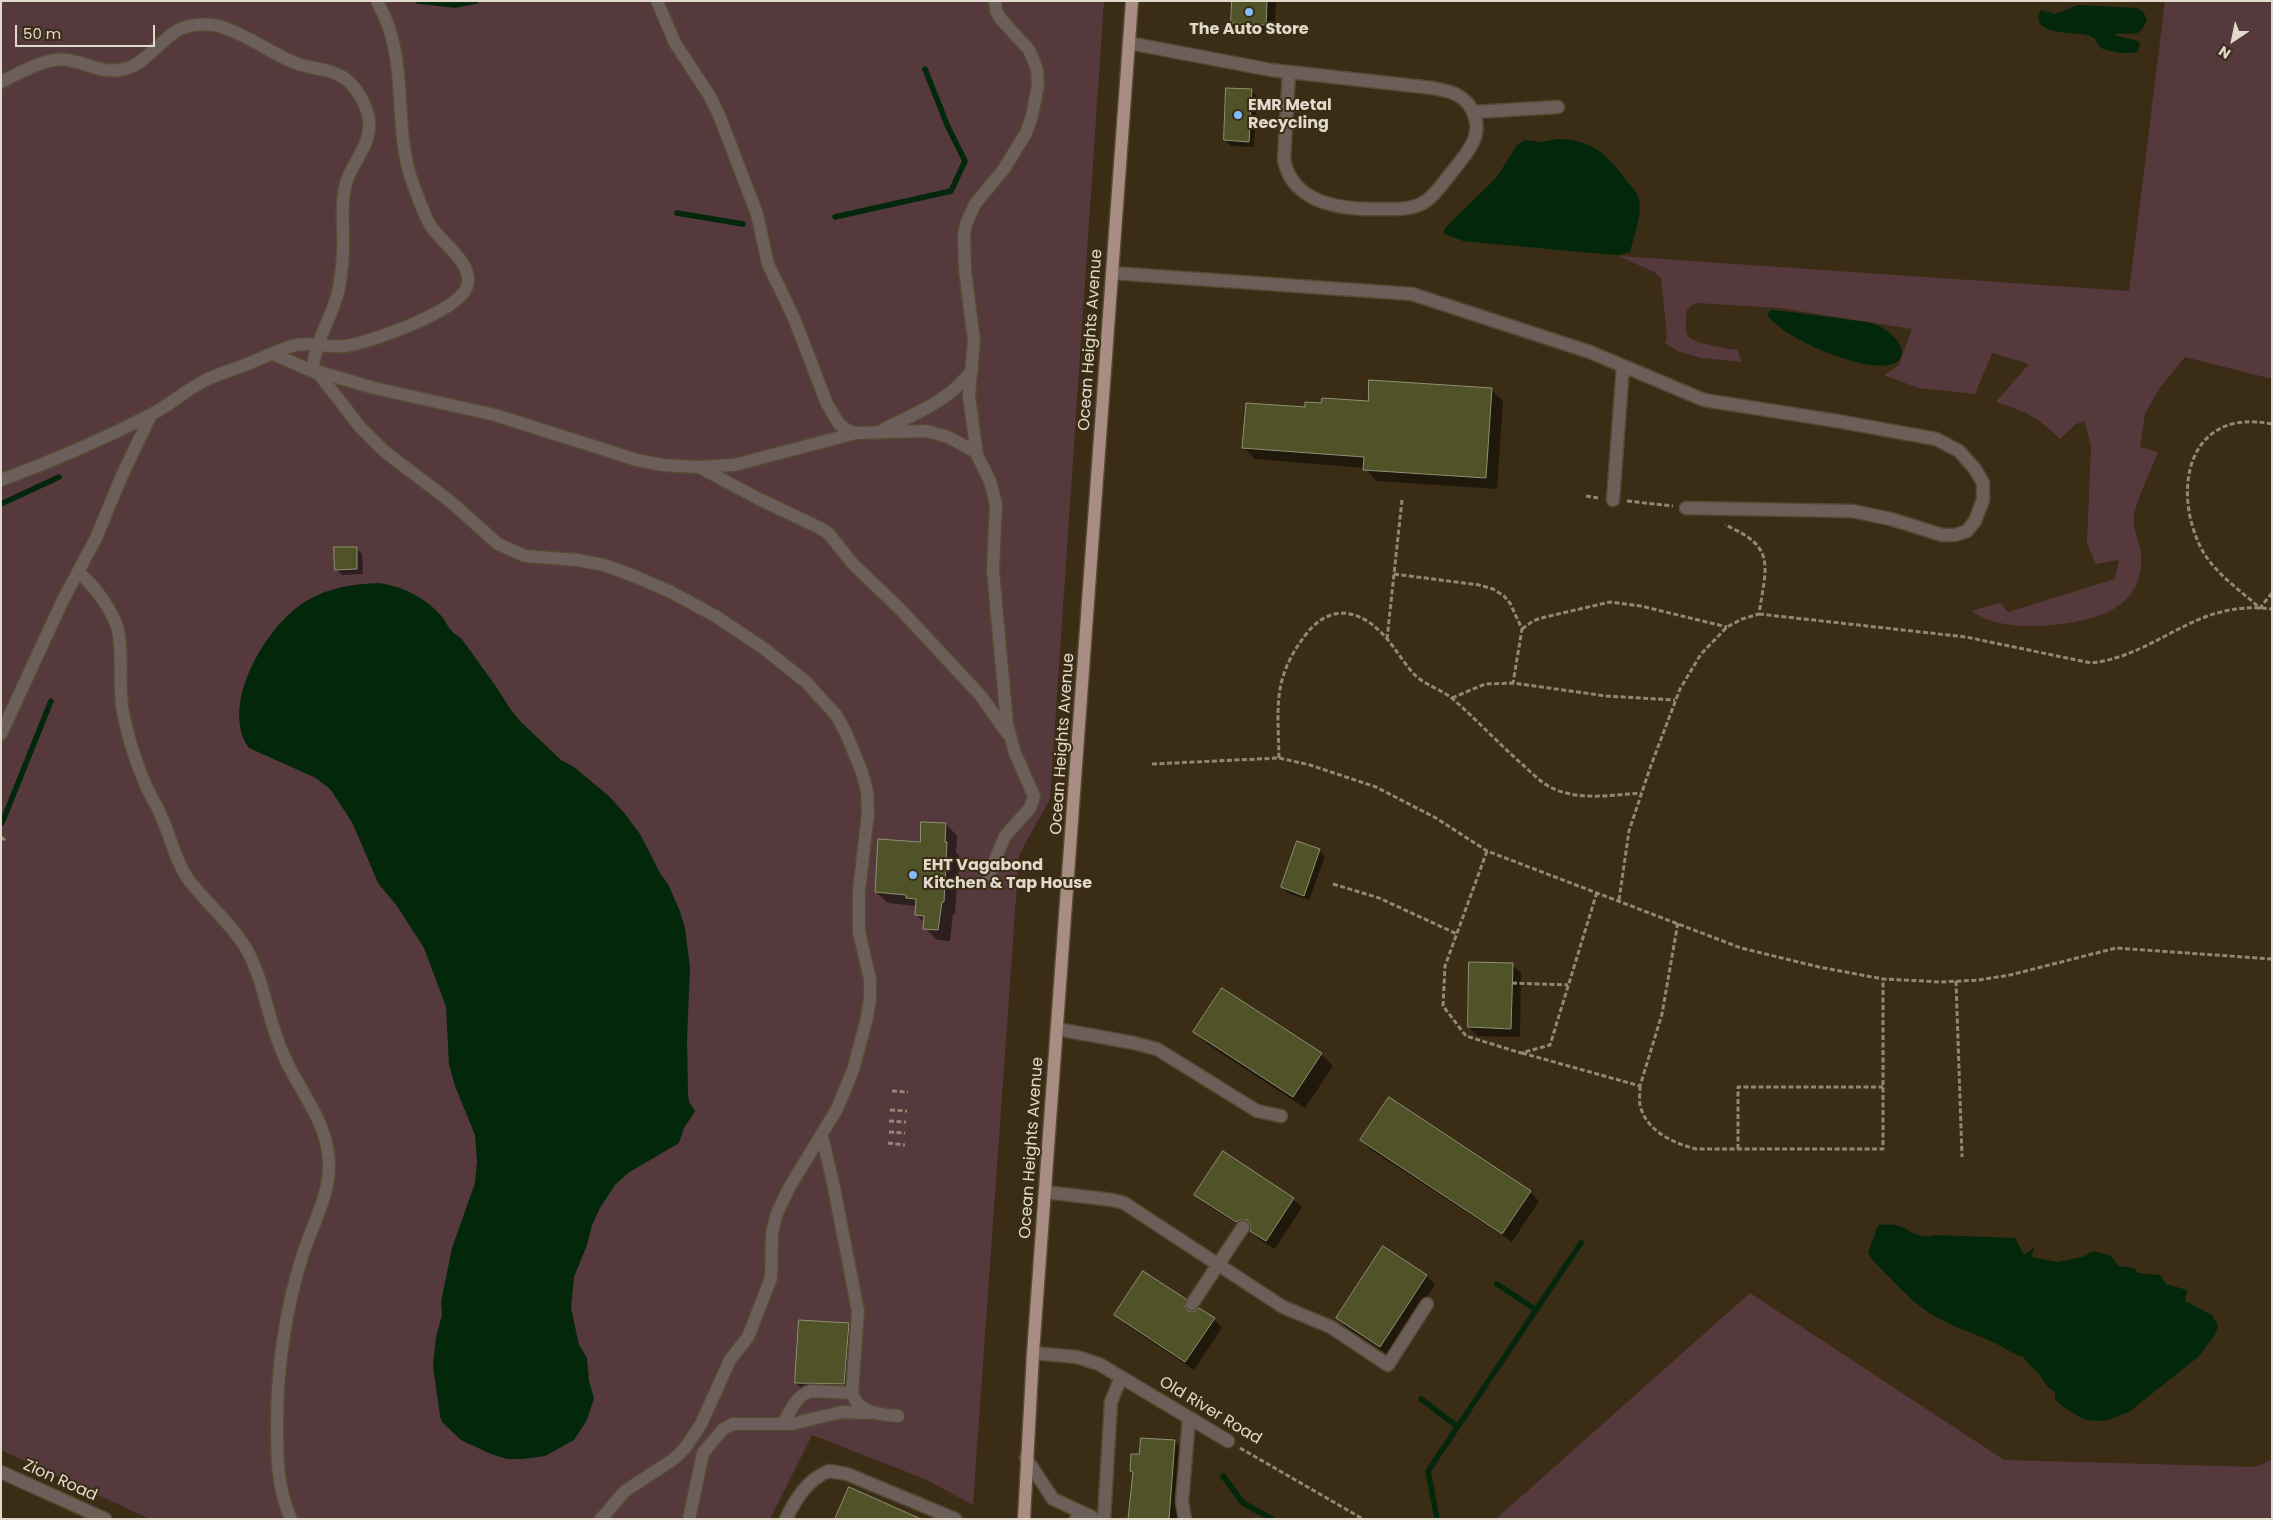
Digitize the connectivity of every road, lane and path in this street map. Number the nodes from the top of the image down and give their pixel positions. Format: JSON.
{"nodes":[{"id":1,"x":658,"y":1,"type":"edge"},
{"id":2,"x":995,"y":1,"type":"edge"},
{"id":3,"x":1132,"y":1,"type":"edge"},
{"id":4,"x":378,"y":3,"type":"dead end"},
{"id":5,"x":1129,"y":42,"type":"junction"},
{"id":6,"x":1289,"y":72,"type":"junction"},
{"id":7,"x":1,"y":82,"type":"edge"},
{"id":8,"x":1558,"y":107,"type":"dead end"},
{"id":9,"x":1473,"y":112,"type":"junction"},
{"id":10,"x":1112,"y":273,"type":"junction"},
{"id":11,"x":317,"y":346,"type":"junction"},
{"id":12,"x":273,"y":354,"type":"junction"},
{"id":13,"x":1623,"y":366,"type":"junction"},
{"id":14,"x":313,"y":370,"type":"junction"},
{"id":15,"x":972,"y":370,"type":"junction"},
{"id":16,"x":151,"y":415,"type":"junction"},
{"id":17,"x":2272,"y":424,"type":"edge"},
{"id":18,"x":856,"y":433,"type":"junction"},
{"id":19,"x":876,"y":433,"type":"junction"},
{"id":20,"x":976,"y":452,"type":"junction"},
{"id":21,"x":698,"y":467,"type":"junction"},
{"id":22,"x":1,"y":480,"type":"edge"},
{"id":23,"x":1586,"y":496,"type":"dead end"},
{"id":24,"x":1402,"y":500,"type":"dead end"},
{"id":25,"x":1613,"y":500,"type":"junction"},
{"id":26,"x":1686,"y":508,"type":"joint"},
{"id":27,"x":1718,"y":522,"type":"dead end"},
{"id":28,"x":78,"y":572,"type":"junction"},
{"id":29,"x":1394,"y":574,"type":"junction"},
{"id":30,"x":2272,"y":593,"type":"edge"},
{"id":31,"x":2260,"y":608,"type":"junction"},
{"id":32,"x":2272,"y":610,"type":"edge"},
{"id":33,"x":1759,"y":614,"type":"junction"},
{"id":34,"x":1728,"y":627,"type":"junction"},
{"id":35,"x":1522,"y":629,"type":"junction"},
{"id":36,"x":1387,"y":639,"type":"junction"},
{"id":37,"x":1513,"y":683,"type":"junction"},
{"id":38,"x":1452,"y":698,"type":"junction"},
{"id":39,"x":1676,"y":700,"type":"junction"},
{"id":40,"x":1,"y":734,"type":"edge"},
{"id":41,"x":1010,"y":737,"type":"junction"},
{"id":42,"x":1279,"y":758,"type":"junction"},
{"id":43,"x":1152,"y":764,"type":"dead end"},
{"id":44,"x":1641,"y":793,"type":"junction"},
{"id":45,"x":1,"y":836,"type":"edge"},
{"id":46,"x":6,"y":841,"type":"dead end"},
{"id":47,"x":1487,"y":851,"type":"junction"},
{"id":48,"x":989,"y":874,"type":"dead end"},
{"id":49,"x":1333,"y":884,"type":"dead end"},
{"id":50,"x":1597,"y":892,"type":"junction"},
{"id":51,"x":1619,"y":900,"type":"junction"},
{"id":52,"x":1678,"y":922,"type":"junction"},
{"id":53,"x":1457,"y":934,"type":"junction"},
{"id":54,"x":2272,"y":959,"type":"edge"},
{"id":55,"x":1883,"y":979,"type":"junction"},
{"id":56,"x":1956,"y":981,"type":"junction"},
{"id":57,"x":1512,"y":983,"type":"dead end"},
{"id":58,"x":1568,"y":984,"type":"junction"},
{"id":59,"x":1057,"y":1028,"type":"junction"},
{"id":60,"x":1521,"y":1053,"type":"junction"},
{"id":61,"x":1640,"y":1086,"type":"junction"},
{"id":62,"x":1883,"y":1087,"type":"junction"},
{"id":63,"x":892,"y":1091,"type":"dead end"},
{"id":64,"x":908,"y":1092,"type":"dead end"},
{"id":65,"x":890,"y":1110,"type":"dead end"},
{"id":66,"x":907,"y":1111,"type":"dead end"},
{"id":67,"x":1281,"y":1116,"type":"dead end"},
{"id":68,"x":889,"y":1121,"type":"dead end"},
{"id":69,"x":906,"y":1122,"type":"dead end"},
{"id":70,"x":888,"y":1132,"type":"dead end"},
{"id":71,"x":905,"y":1133,"type":"dead end"},
{"id":72,"x":822,"y":1136,"type":"junction"},
{"id":73,"x":888,"y":1143,"type":"dead end"},
{"id":74,"x":905,"y":1145,"type":"dead end"},
{"id":75,"x":1738,"y":1149,"type":"junction"},
{"id":76,"x":1962,"y":1157,"type":"dead end"},
{"id":77,"x":1045,"y":1192,"type":"junction"},
{"id":78,"x":1243,"y":1227,"type":"dead end"},
{"id":79,"x":1218,"y":1264,"type":"junction"},
{"id":80,"x":1192,"y":1304,"type":"dead end"},
{"id":81,"x":1427,"y":1304,"type":"dead end"},
{"id":82,"x":1033,"y":1353,"type":"junction"},
{"id":83,"x":1121,"y":1377,"type":"junction"},
{"id":84,"x":852,"y":1393,"type":"junction"},
{"id":85,"x":716,"y":1394,"type":"junction"},
{"id":86,"x":871,"y":1413,"type":"junction"},
{"id":87,"x":898,"y":1416,"type":"dead end"},
{"id":88,"x":1189,"y":1418,"type":"junction"},
{"id":89,"x":783,"y":1424,"type":"junction"},
{"id":90,"x":1228,"y":1441,"type":"joint"},
{"id":91,"x":703,"y":1452,"type":"junction"},
{"id":92,"x":1026,"y":1458,"type":"junction"},
{"id":93,"x":1,"y":1472,"type":"edge"},
{"id":94,"x":1100,"y":1518,"type":"edge"},
{"id":95,"x":105,"y":1519,"type":"edge"},
{"id":96,"x":291,"y":1519,"type":"edge"},
{"id":97,"x":601,"y":1519,"type":"edge"},
{"id":98,"x":688,"y":1519,"type":"edge"},
{"id":99,"x":786,"y":1519,"type":"edge"},
{"id":100,"x":955,"y":1519,"type":"edge"},
{"id":101,"x":1024,"y":1519,"type":"edge"},
{"id":102,"x":1076,"y":1519,"type":"edge"},
{"id":103,"x":1185,"y":1519,"type":"edge"},
{"id":104,"x":1363,"y":1519,"type":"edge"}],
"edges":[{"from":1,"to":18,"type":"street"},
{"from":2,"to":15,"type":"street"},
{"from":3,"to":5,"type":"main road","name":"Ocean Heights Avenue"},
{"from":4,"to":11,"type":"street"},
{"from":5,"to":6,"type":"street"},
{"from":5,"to":10,"type":"main road","name":"Ocean Heights Avenue"},
{"from":6,"to":9,"type":"street"},
{"from":6,"to":9,"type":"street"},
{"from":7,"to":11,"type":"street"},
{"from":8,"to":9,"type":"street"},
{"from":10,"to":13,"type":"street"},
{"from":10,"to":59,"type":"main road","name":"Ocean Heights Avenue"},
{"from":11,"to":12,"type":"street"},
{"from":11,"to":14,"type":"street"},
{"from":12,"to":14,"type":"street"},
{"from":12,"to":16,"type":"street"},
{"from":13,"to":25,"type":"street"},
{"from":13,"to":26,"type":"street"},
{"from":14,"to":21,"type":"street"},
{"from":14,"to":72,"type":"street"},
{"from":15,"to":19,"type":"street"},
{"from":15,"to":20,"type":"street"},
{"from":16,"to":22,"type":"street"},
{"from":16,"to":28,"type":"street"},
{"from":17,"to":31,"type":"path"},
{"from":18,"to":19,"type":"street"},
{"from":18,"to":21,"type":"street"},
{"from":19,"to":20,"type":"street"},
{"from":20,"to":41,"type":"street"},
{"from":21,"to":41,"type":"street"},
{"from":23,"to":25,"type":"path"},
{"from":24,"to":29,"type":"path"},
{"from":25,"to":26,"type":"path"},
{"from":27,"to":33,"type":"path"},
{"from":28,"to":40,"type":"street"},
{"from":28,"to":96,"type":"street"},
{"from":29,"to":35,"type":"path"},
{"from":29,"to":36,"type":"path"},
{"from":30,"to":31,"type":"path"},
{"from":31,"to":32,"type":"path"},
{"from":31,"to":33,"type":"path"},
{"from":33,"to":34,"type":"path"},
{"from":34,"to":35,"type":"path"},
{"from":34,"to":39,"type":"path"},
{"from":35,"to":37,"type":"path"},
{"from":36,"to":38,"type":"path"},
{"from":36,"to":42,"type":"path"},
{"from":37,"to":38,"type":"path"},
{"from":37,"to":39,"type":"path"},
{"from":38,"to":44,"type":"path"},
{"from":39,"to":44,"type":"path"},
{"from":41,"to":48,"type":"street"},
{"from":42,"to":43,"type":"path"},
{"from":42,"to":47,"type":"path"},
{"from":44,"to":51,"type":"path"},
{"from":45,"to":46,"type":"path"},
{"from":47,"to":50,"type":"path"},
{"from":47,"to":53,"type":"path"},
{"from":49,"to":53,"type":"path"},
{"from":50,"to":51,"type":"path"},
{"from":50,"to":58,"type":"path"},
{"from":51,"to":52,"type":"path"},
{"from":52,"to":55,"type":"path"},
{"from":52,"to":61,"type":"path"},
{"from":53,"to":60,"type":"path"},
{"from":54,"to":56,"type":"path"},
{"from":55,"to":56,"type":"path"},
{"from":55,"to":62,"type":"path"},
{"from":56,"to":76,"type":"path"},
{"from":57,"to":58,"type":"path"},
{"from":58,"to":60,"type":"path"},
{"from":59,"to":67,"type":"street"},
{"from":59,"to":77,"type":"main road","name":"Ocean Heights Avenue"},
{"from":60,"to":61,"type":"path"},
{"from":61,"to":75,"type":"path"},
{"from":62,"to":75,"type":"path"},
{"from":62,"to":75,"type":"path"},
{"from":63,"to":64,"type":"path"},
{"from":65,"to":66,"type":"path"},
{"from":68,"to":69,"type":"path"},
{"from":70,"to":71,"type":"path"},
{"from":72,"to":84,"type":"street"},
{"from":72,"to":85,"type":"street"},
{"from":73,"to":74,"type":"path"},
{"from":77,"to":79,"type":"street"},
{"from":77,"to":82,"type":"main road","name":"Ocean Heights Avenue"},
{"from":78,"to":79,"type":"street"},
{"from":79,"to":80,"type":"street"},
{"from":79,"to":81,"type":"street"},
{"from":82,"to":83,"type":"street","name":"Old River Road"},
{"from":82,"to":92,"type":"main road","name":"Ocean Heights Avenue"},
{"from":83,"to":88,"type":"street","name":"Old River Road"},
{"from":83,"to":94,"type":"street"},
{"from":84,"to":86,"type":"street"},
{"from":84,"to":89,"type":"street"},
{"from":85,"to":91,"type":"street"},
{"from":85,"to":97,"type":"street"},
{"from":86,"to":87,"type":"street"},
{"from":86,"to":89,"type":"street"},
{"from":88,"to":90,"type":"street","name":"Old River Road"},
{"from":88,"to":103,"type":"street"},
{"from":89,"to":91,"type":"street"},
{"from":90,"to":104,"type":"path","name":"Old River Road"},
{"from":91,"to":98,"type":"street"},
{"from":92,"to":94,"type":"street"},
{"from":92,"to":101,"type":"main road","name":"Ocean Heights Avenue"},
{"from":93,"to":95,"type":"street","name":"Zion Road"},
{"from":94,"to":102,"type":"street"},
{"from":99,"to":100,"type":"street"}]}
